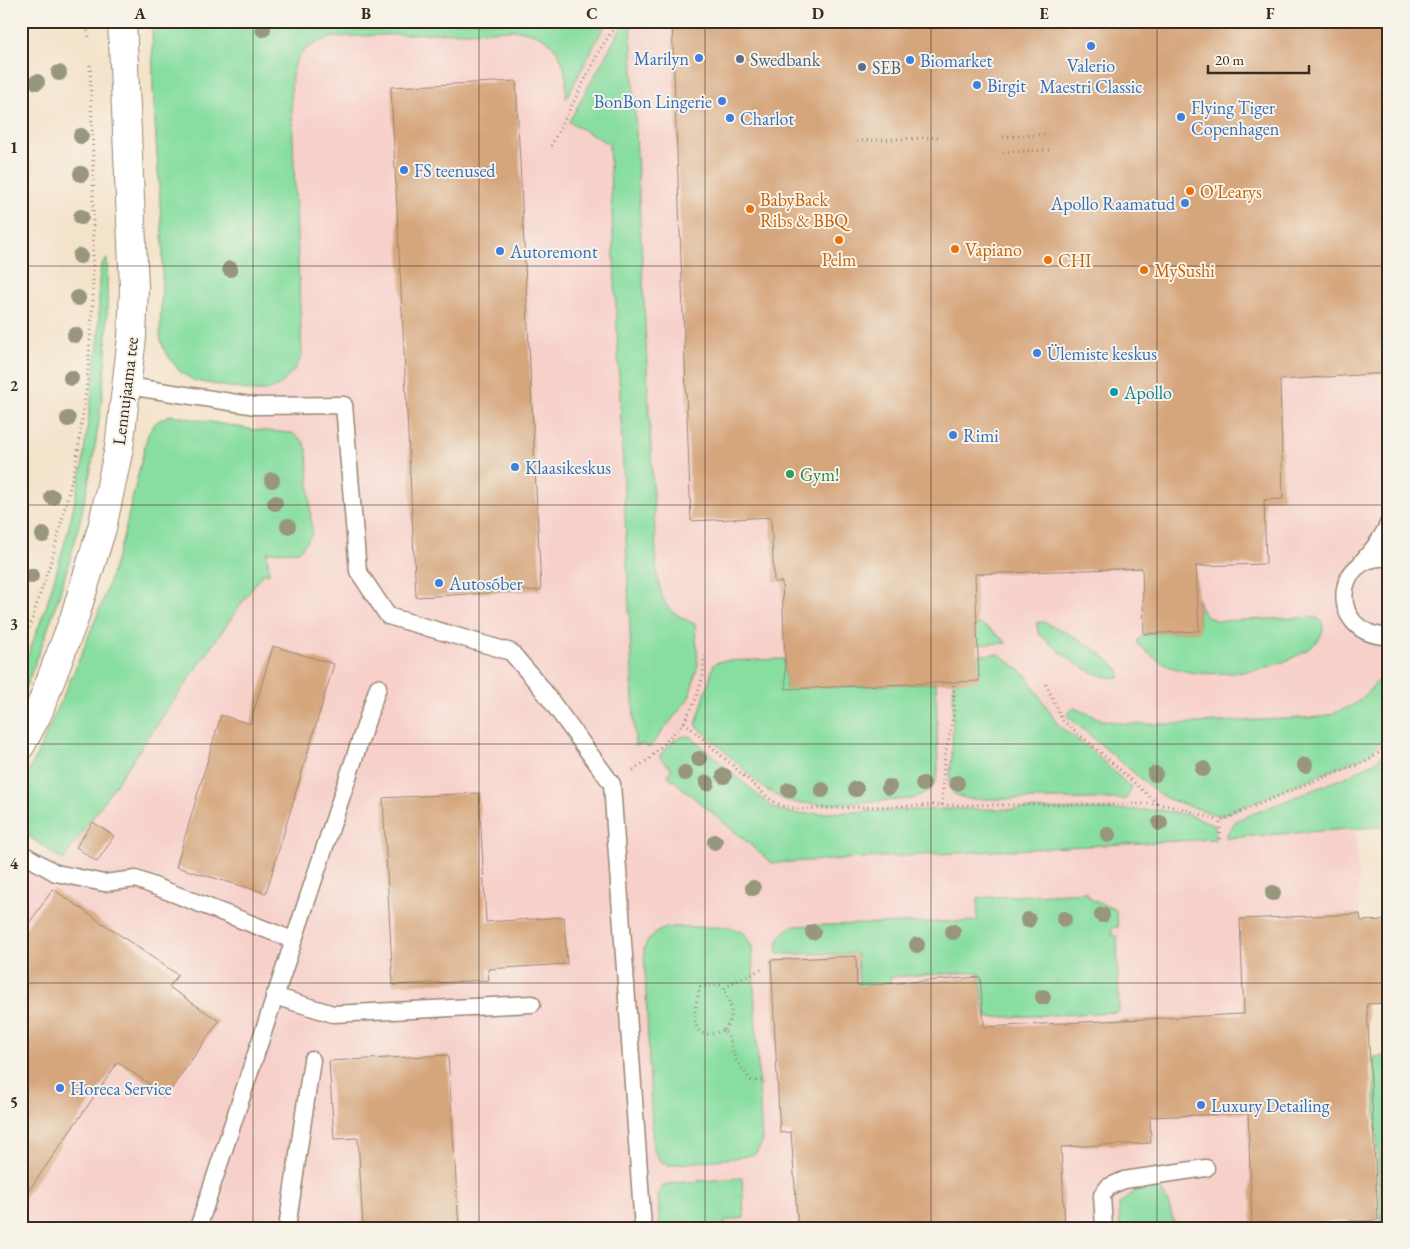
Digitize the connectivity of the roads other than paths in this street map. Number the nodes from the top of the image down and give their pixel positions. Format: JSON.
{"nodes":[{"id":1,"x":122,"y":21,"type":"edge"},
{"id":2,"x":128,"y":386,"type":"junction"},
{"id":3,"x":1389,"y":522,"type":"edge"},
{"id":4,"x":1389,"y":558,"type":"edge"},
{"id":5,"x":1357,"y":567,"type":"junction"},
{"id":6,"x":1389,"y":636,"type":"edge"},
{"id":7,"x":378,"y":687,"type":"dead end"},
{"id":8,"x":21,"y":745,"type":"edge"},
{"id":9,"x":21,"y":853,"type":"edge"},
{"id":10,"x":293,"y":940,"type":"junction"},
{"id":11,"x":274,"y":996,"type":"junction"},
{"id":12,"x":532,"y":1004,"type":"dead end"},
{"id":13,"x":312,"y":1060,"type":"dead end"},
{"id":14,"x":1206,"y":1168,"type":"dead end"},
{"id":15,"x":198,"y":1228,"type":"edge"},
{"id":16,"x":287,"y":1228,"type":"edge"},
{"id":17,"x":642,"y":1228,"type":"edge"},
{"id":18,"x":1104,"y":1228,"type":"edge"}],
"edges":[{"from":1,"to":2,"type":"street","name":"Lennujaama tee"},
{"from":2,"to":8,"type":"street","name":"Lennujaama tee"},
{"from":2,"to":17,"type":"lane"},
{"from":3,"to":5,"type":"lane"},
{"from":4,"to":5,"type":"lane"},
{"from":5,"to":6,"type":"lane"},
{"from":7,"to":10,"type":"lane"},
{"from":9,"to":10,"type":"lane"},
{"from":10,"to":11,"type":"lane"},
{"from":11,"to":12,"type":"lane"},
{"from":11,"to":15,"type":"lane"},
{"from":13,"to":16,"type":"lane"},
{"from":14,"to":18,"type":"lane"}]}
